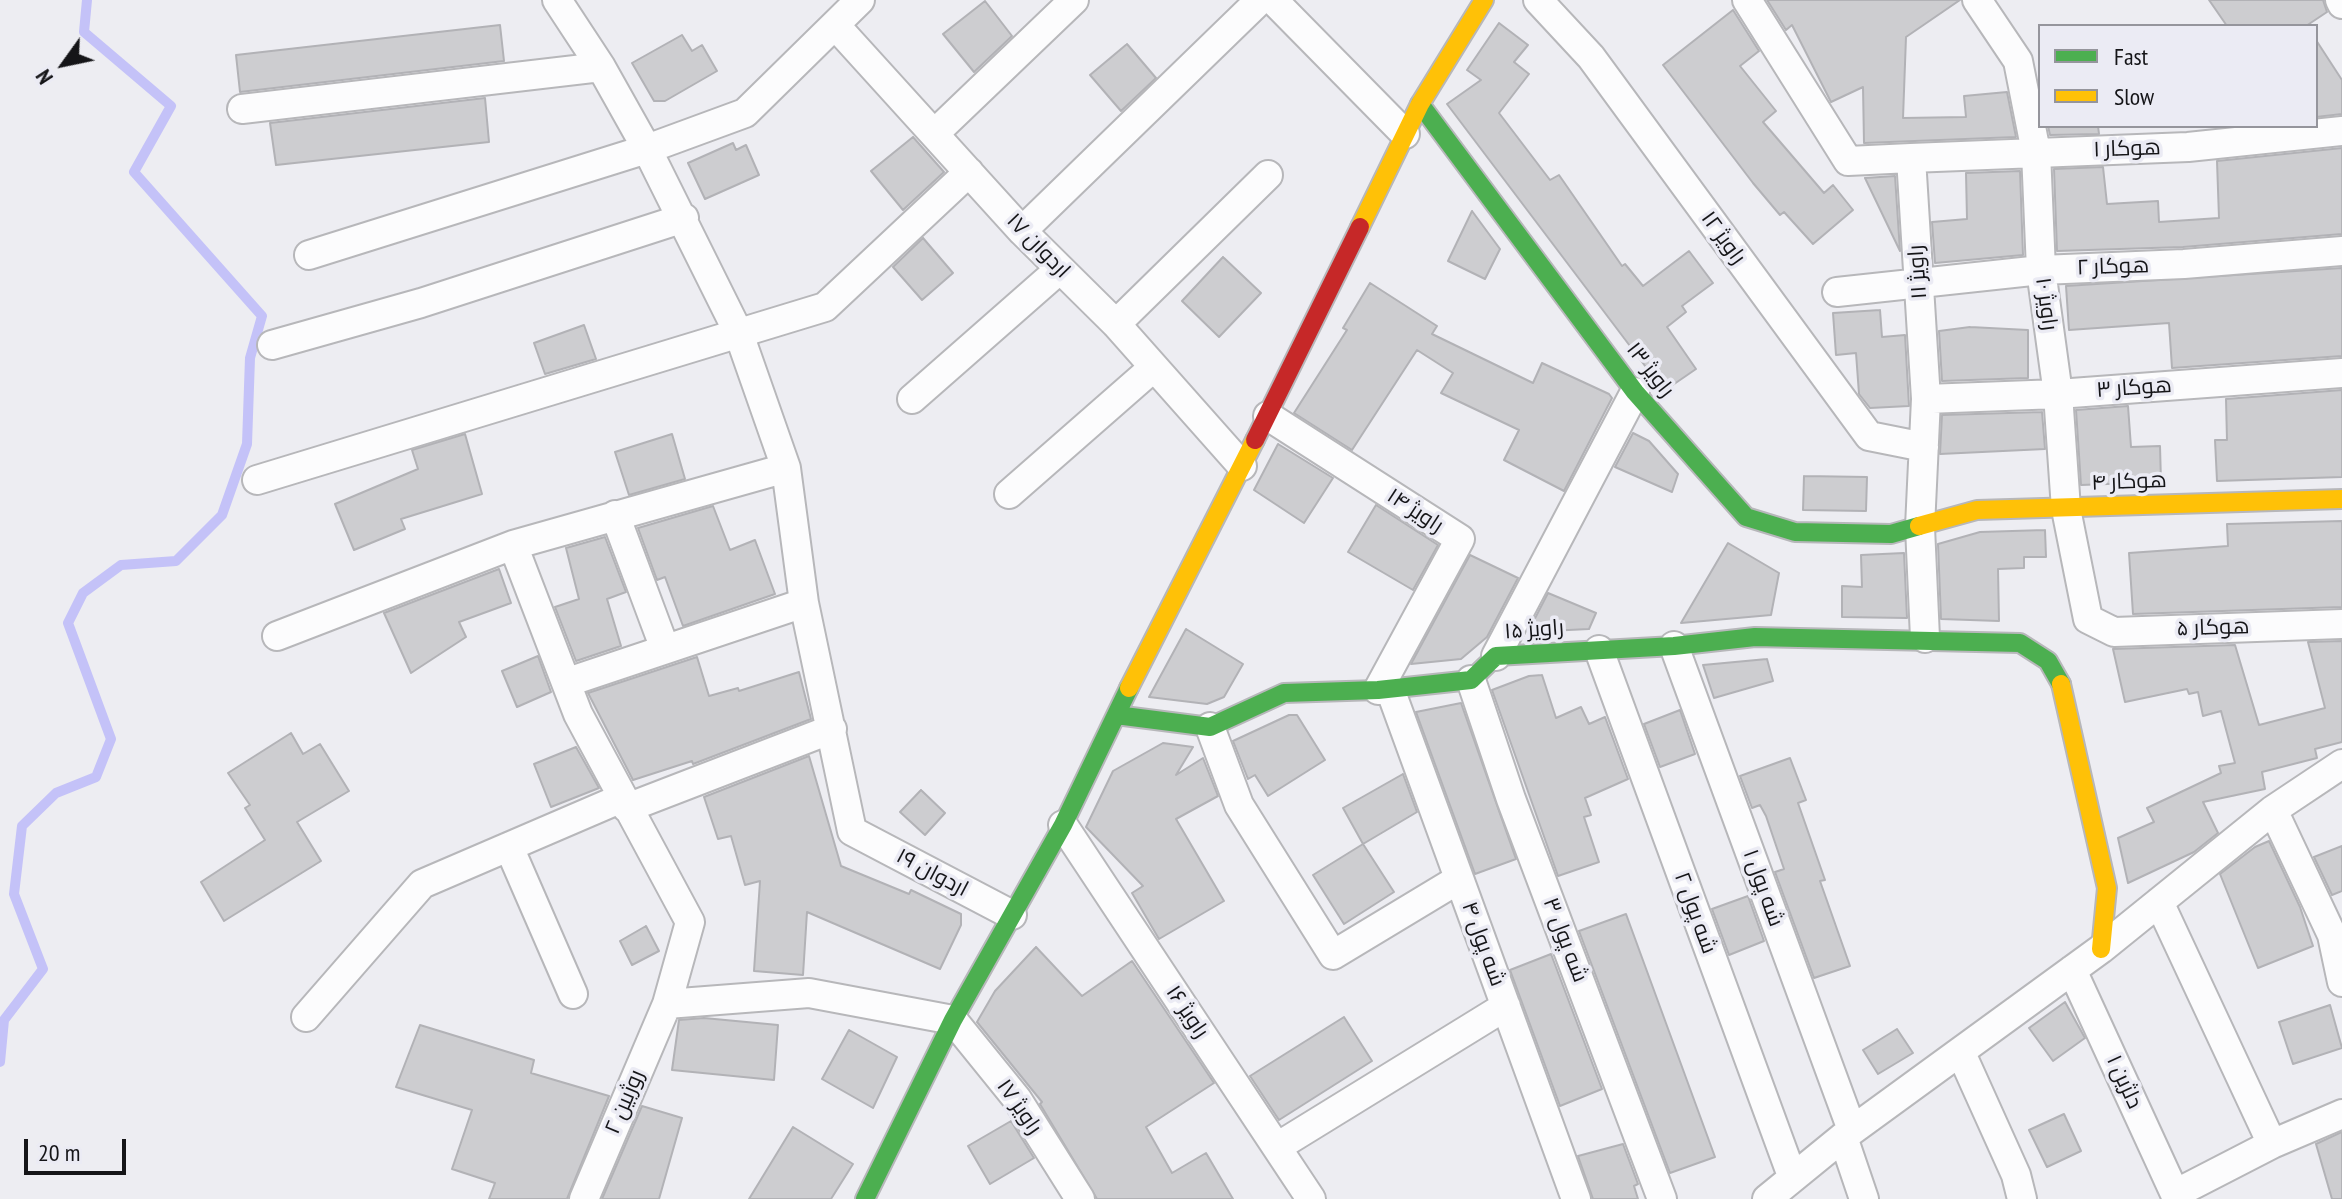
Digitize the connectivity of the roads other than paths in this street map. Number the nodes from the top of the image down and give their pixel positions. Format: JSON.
{"nodes":[{"id":1,"x":557,"y":0,"type":"edge"},
{"id":2,"x":860,"y":0,"type":"edge"},
{"id":3,"x":1074,"y":0,"type":"edge"},
{"id":4,"x":1260,"y":0,"type":"edge"},
{"id":5,"x":1273,"y":0,"type":"edge"},
{"id":6,"x":1484,"y":0,"type":"edge"},
{"id":7,"x":1538,"y":0,"type":"edge"},
{"id":8,"x":1747,"y":0,"type":"edge"},
{"id":9,"x":1977,"y":0,"type":"edge"},
{"id":10,"x":835,"y":25,"type":"junction"},
{"id":11,"x":601,"y":67,"type":"junction"},
{"id":12,"x":1420,"y":104,"type":"junction"},
{"id":13,"x":242,"y":109,"type":"dead end"},
{"id":14,"x":2342,"y":131,"type":"edge"},
{"id":15,"x":934,"y":134,"type":"junction"},
{"id":16,"x":1405,"y":134,"type":"junction"},
{"id":17,"x":647,"y":149,"type":"junction"},
{"id":18,"x":2036,"y":152,"type":"junction"},
{"id":19,"x":1911,"y":158,"type":"junction"},
{"id":20,"x":969,"y":172,"type":"junction"},
{"id":21,"x":1268,"y":175,"type":"dead end"},
{"id":22,"x":684,"y":218,"type":"junction"},
{"id":23,"x":1022,"y":231,"type":"junction"},
{"id":24,"x":2342,"y":251,"type":"edge"},
{"id":25,"x":309,"y":255,"type":"dead end"},
{"id":26,"x":1060,"y":269,"type":"junction"},
{"id":27,"x":2041,"y":270,"type":"junction"},
{"id":28,"x":1919,"y":283,"type":"junction"},
{"id":29,"x":1837,"y":292,"type":"dead end"},
{"id":30,"x":1116,"y":324,"type":"junction"},
{"id":31,"x":739,"y":334,"type":"junction"},
{"id":32,"x":272,"y":345,"type":"dead end"},
{"id":33,"x":1154,"y":367,"type":"junction"},
{"id":34,"x":2342,"y":373,"type":"edge"},
{"id":35,"x":1635,"y":392,"type":"junction"},
{"id":36,"x":2058,"y":394,"type":"junction"},
{"id":37,"x":912,"y":399,"type":"dead end"},
{"id":38,"x":1926,"y":399,"type":"junction"},
{"id":39,"x":1268,"y":416,"type":"junction"},
{"id":40,"x":1924,"y":447,"type":"junction"},
{"id":41,"x":1242,"y":466,"type":"junction"},
{"id":42,"x":786,"y":468,"type":"junction"},
{"id":43,"x":257,"y":480,"type":"dead end"},
{"id":44,"x":1009,"y":494,"type":"dead end"},
{"id":45,"x":2342,"y":499,"type":"edge"},
{"id":46,"x":2066,"y":509,"type":"junction"},
{"id":47,"x":615,"y":515,"type":"junction"},
{"id":48,"x":1920,"y":527,"type":"junction"},
{"id":49,"x":513,"y":545,"type":"junction"},
{"id":50,"x":804,"y":603,"type":"junction"},
{"id":51,"x":2088,"y":619,"type":"joint"},
{"id":52,"x":2342,"y":624,"type":"edge"},
{"id":53,"x":277,"y":636,"type":"dead end"},
{"id":54,"x":1925,"y":638,"type":"junction"},
{"id":55,"x":1674,"y":646,"type":"junction"},
{"id":56,"x":665,"y":649,"type":"junction"},
{"id":57,"x":1599,"y":650,"type":"junction"},
{"id":58,"x":1496,"y":656,"type":"junction"},
{"id":59,"x":1471,"y":680,"type":"junction"},
{"id":60,"x":568,"y":682,"type":"junction"},
{"id":61,"x":1384,"y":689,"type":"junction"},
{"id":62,"x":1116,"y":715,"type":"junction"},
{"id":63,"x":1210,"y":727,"type":"junction"},
{"id":64,"x":832,"y":729,"type":"junction"},
{"id":65,"x":2342,"y":764,"type":"edge"},
{"id":66,"x":624,"y":803,"type":"junction"},
{"id":67,"x":2273,"y":810,"type":"junction"},
{"id":68,"x":1063,"y":825,"type":"junction"},
{"id":69,"x":509,"y":847,"type":"junction"},
{"id":70,"x":1459,"y":879,"type":"junction"},
{"id":71,"x":2159,"y":902,"type":"junction"},
{"id":72,"x":1012,"y":915,"type":"junction"},
{"id":73,"x":2337,"y":932,"type":"edge"},
{"id":74,"x":2101,"y":949,"type":"junction"},
{"id":75,"x":2072,"y":970,"type":"junction"},
{"id":76,"x":2342,"y":982,"type":"edge"},
{"id":77,"x":573,"y":994,"type":"dead end"},
{"id":78,"x":667,"y":1004,"type":"junction"},
{"id":79,"x":1506,"y":1006,"type":"junction"},
{"id":80,"x":306,"y":1017,"type":"dead end"},
{"id":81,"x":953,"y":1020,"type":"junction"},
{"id":82,"x":1961,"y":1053,"type":"junction"},
{"id":83,"x":2342,"y":1114,"type":"edge"},
{"id":84,"x":1848,"y":1134,"type":"junction"},
{"id":85,"x":2272,"y":1144,"type":"junction"},
{"id":86,"x":1277,"y":1147,"type":"junction"},
{"id":87,"x":1779,"y":1191,"type":"edge"},
{"id":88,"x":584,"y":1199,"type":"edge"},
{"id":89,"x":865,"y":1199,"type":"edge"},
{"id":90,"x":1080,"y":1199,"type":"edge"},
{"id":91,"x":1311,"y":1199,"type":"edge"},
{"id":92,"x":1576,"y":1199,"type":"edge"},
{"id":93,"x":1662,"y":1199,"type":"edge"},
{"id":94,"x":1864,"y":1199,"type":"edge"},
{"id":95,"x":2022,"y":1199,"type":"edge"}],
"edges":[{"from":1,"to":11,"type":"street"},
{"from":2,"to":10,"type":"street"},
{"from":3,"to":15,"type":"street"},
{"from":4,"to":23,"type":"street"},
{"from":5,"to":16,"type":"street"},
{"from":6,"to":12,"type":"street"},
{"from":7,"to":40,"type":"street","name":"راویژ ۱۲"},
{"from":8,"to":19,"type":"street"},
{"from":9,"to":18,"type":"street","name":"راویژ ۱۰"},
{"from":10,"to":15,"type":"street","name":"اردوان ۱۷"},
{"from":10,"to":17,"type":"street"},
{"from":11,"to":13,"type":"street"},
{"from":11,"to":17,"type":"street"},
{"from":12,"to":16,"type":"street"},
{"from":12,"to":35,"type":"street","name":"راویژ ۱۳"},
{"from":14,"to":18,"type":"street","name":"هوکار ۱"},
{"from":15,"to":20,"type":"street","name":"اردوان ۱۷"},
{"from":16,"to":39,"type":"street"},
{"from":17,"to":22,"type":"street"},
{"from":17,"to":25,"type":"street"},
{"from":18,"to":19,"type":"street","name":"هوکار ۱"},
{"from":18,"to":27,"type":"street","name":"راویژ ۱۰"},
{"from":19,"to":28,"type":"street","name":"راویژ ۱۱"},
{"from":20,"to":23,"type":"street","name":"اردوان ۱۷"},
{"from":20,"to":31,"type":"street"},
{"from":21,"to":30,"type":"street"},
{"from":22,"to":31,"type":"street"},
{"from":22,"to":32,"type":"street"},
{"from":23,"to":26,"type":"street","name":"اردوان ۱۷"},
{"from":24,"to":27,"type":"street","name":"هوکار ۲"},
{"from":26,"to":30,"type":"street","name":"اردوان ۱۷"},
{"from":26,"to":37,"type":"street"},
{"from":27,"to":28,"type":"street","name":"هوکار ۲"},
{"from":27,"to":36,"type":"street","name":"راویژ ۱۰"},
{"from":28,"to":29,"type":"street","name":"هوکار ۲"},
{"from":28,"to":38,"type":"street","name":"راویژ ۱۱"},
{"from":30,"to":33,"type":"street","name":"اردوان ۱۷"},
{"from":31,"to":42,"type":"street"},
{"from":31,"to":43,"type":"street"},
{"from":33,"to":41,"type":"street","name":"اردوان ۱۷"},
{"from":33,"to":44,"type":"street"},
{"from":34,"to":36,"type":"street","name":"هوکار ۳"},
{"from":35,"to":48,"type":"street","name":"راویژ ۱۳"},
{"from":35,"to":58,"type":"street"},
{"from":36,"to":38,"type":"street","name":"هوکار ۳"},
{"from":36,"to":46,"type":"street","name":"راویژ ۱۰"},
{"from":38,"to":40,"type":"street","name":"راویژ ۱۱"},
{"from":39,"to":41,"type":"street"},
{"from":39,"to":61,"type":"street","name":"راویژ ۱۴"},
{"from":40,"to":48,"type":"street","name":"راویژ ۱۱"},
{"from":41,"to":62,"type":"street"},
{"from":42,"to":47,"type":"street"},
{"from":42,"to":50,"type":"street"},
{"from":45,"to":46,"type":"street","name":"هوکار ۴"},
{"from":46,"to":48,"type":"street","name":"هوکار ۴"},
{"from":46,"to":51,"type":"street","name":"راویژ ۱۰"},
{"from":47,"to":49,"type":"street"},
{"from":47,"to":56,"type":"street"},
{"from":48,"to":54,"type":"street","name":"راویژ ۱۱"},
{"from":49,"to":53,"type":"street"},
{"from":49,"to":60,"type":"street","name":"روژبین ۲"},
{"from":50,"to":56,"type":"street"},
{"from":50,"to":64,"type":"street"},
{"from":51,"to":52,"type":"street","name":"هوکار ۵"},
{"from":54,"to":55,"type":"street","name":"راویژ ۱۵"},
{"from":54,"to":74,"type":"street","name":"راویژ ۱۵"},
{"from":55,"to":57,"type":"street","name":"راویژ ۱۵"},
{"from":55,"to":84,"type":"street","name":"شه پول ۱"},
{"from":56,"to":60,"type":"street"},
{"from":57,"to":58,"type":"street","name":"راویژ ۱۵"},
{"from":57,"to":87,"type":"street","name":"شه پول ۲"},
{"from":58,"to":59,"type":"street","name":"راویژ ۱۵"},
{"from":59,"to":61,"type":"street"},
{"from":59,"to":93,"type":"street","name":"شه پول ۳"},
{"from":60,"to":66,"type":"street","name":"روژبین ۲"},
{"from":61,"to":63,"type":"street"},
{"from":61,"to":70,"type":"street","name":"شه پول ۴"},
{"from":62,"to":63,"type":"street"},
{"from":62,"to":68,"type":"street"},
{"from":63,"to":70,"type":"street"},
{"from":64,"to":66,"type":"street"},
{"from":64,"to":72,"type":"street","name":"اردوان ۱۹"},
{"from":65,"to":67,"type":"street"},
{"from":66,"to":69,"type":"street"},
{"from":66,"to":78,"type":"street","name":"روژبین ۲"},
{"from":67,"to":71,"type":"street"},
{"from":67,"to":73,"type":"street"},
{"from":68,"to":72,"type":"street"},
{"from":68,"to":86,"type":"street","name":"راویژ ۱۶"},
{"from":69,"to":77,"type":"street"},
{"from":69,"to":80,"type":"street"},
{"from":70,"to":79,"type":"street","name":"شه پول ۴"},
{"from":71,"to":74,"type":"street"},
{"from":71,"to":85,"type":"street"},
{"from":72,"to":81,"type":"street"},
{"from":73,"to":76,"type":"street"},
{"from":74,"to":75,"type":"street"},
{"from":75,"to":82,"type":"street"},
{"from":75,"to":85,"type":"street","name":"دلژین ۱"},
{"from":78,"to":81,"type":"street"},
{"from":78,"to":88,"type":"street","name":"روژبین ۲"},
{"from":79,"to":86,"type":"street"},
{"from":79,"to":92,"type":"street","name":"شه پول ۴"},
{"from":81,"to":89,"type":"street"},
{"from":81,"to":90,"type":"street","name":"راویژ ۱۷"},
{"from":82,"to":84,"type":"street"},
{"from":82,"to":95,"type":"street"},
{"from":83,"to":85,"type":"street"},
{"from":84,"to":87,"type":"street"},
{"from":84,"to":94,"type":"street","name":"شه پول ۱"},
{"from":86,"to":91,"type":"street","name":"راویژ ۱۶"}]}
